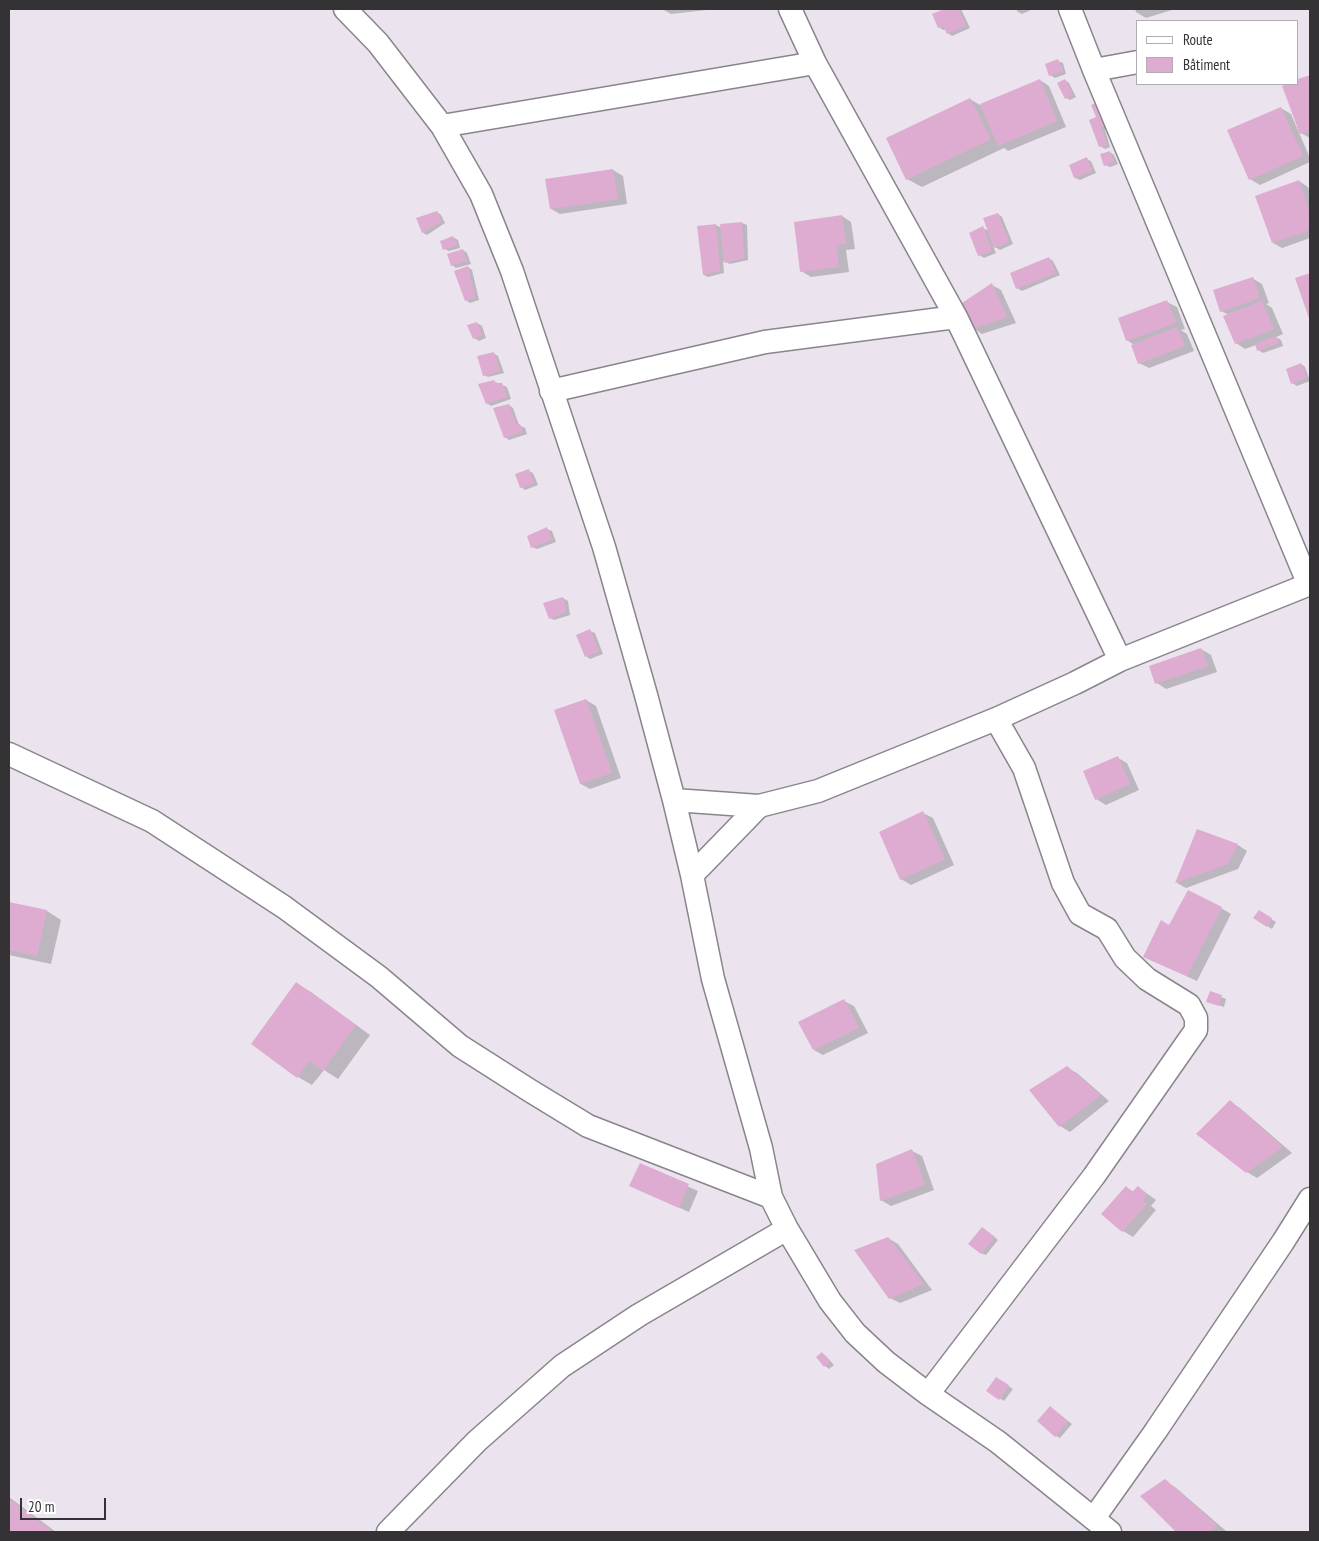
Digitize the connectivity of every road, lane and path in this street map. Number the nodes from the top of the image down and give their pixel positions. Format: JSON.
{"nodes":[{"id":1,"x":345,"y":9,"type":"edge"},
{"id":2,"x":790,"y":9,"type":"edge"},
{"id":3,"x":1070,"y":9,"type":"edge"},
{"id":4,"x":815,"y":62,"type":"junction"},
{"id":5,"x":1136,"y":62,"type":"edge"},
{"id":6,"x":1094,"y":70,"type":"junction"},
{"id":7,"x":442,"y":126,"type":"junction"},
{"id":8,"x":956,"y":317,"type":"junction"},
{"id":9,"x":551,"y":391,"type":"junction"},
{"id":10,"x":1310,"y":585,"type":"edge"},
{"id":11,"x":1120,"y":660,"type":"junction"},
{"id":12,"x":996,"y":719,"type":"junction"},
{"id":13,"x":9,"y":754,"type":"edge"},
{"id":14,"x":674,"y":800,"type":"junction"},
{"id":15,"x":759,"y":806,"type":"junction"},
{"id":16,"x":692,"y":875,"type":"junction"},
{"id":17,"x":771,"y":1197,"type":"junction"},
{"id":18,"x":1310,"y":1199,"type":"edge"},
{"id":19,"x":787,"y":1229,"type":"junction"},
{"id":20,"x":928,"y":1394,"type":"junction"},
{"id":21,"x":1102,"y":1525,"type":"edge"},
{"id":22,"x":388,"y":1532,"type":"edge"}],
"edges":[{"from":1,"to":7,"type":"street"},
{"from":2,"to":4,"type":"street"},
{"from":3,"to":6,"type":"street"},
{"from":4,"to":7,"type":"street"},
{"from":4,"to":8,"type":"street"},
{"from":5,"to":6,"type":"street"},
{"from":6,"to":10,"type":"street"},
{"from":7,"to":9,"type":"street"},
{"from":8,"to":9,"type":"street"},
{"from":8,"to":11,"type":"street"},
{"from":9,"to":14,"type":"street"},
{"from":10,"to":11,"type":"street"},
{"from":11,"to":12,"type":"street"},
{"from":12,"to":15,"type":"street"},
{"from":12,"to":20,"type":"street"},
{"from":13,"to":17,"type":"street"},
{"from":14,"to":15,"type":"street"},
{"from":14,"to":16,"type":"street"},
{"from":15,"to":16,"type":"street"},
{"from":16,"to":17,"type":"street"},
{"from":17,"to":19,"type":"street"},
{"from":18,"to":21,"type":"street"},
{"from":19,"to":20,"type":"street"},
{"from":19,"to":22,"type":"street"},
{"from":20,"to":21,"type":"street"}]}
